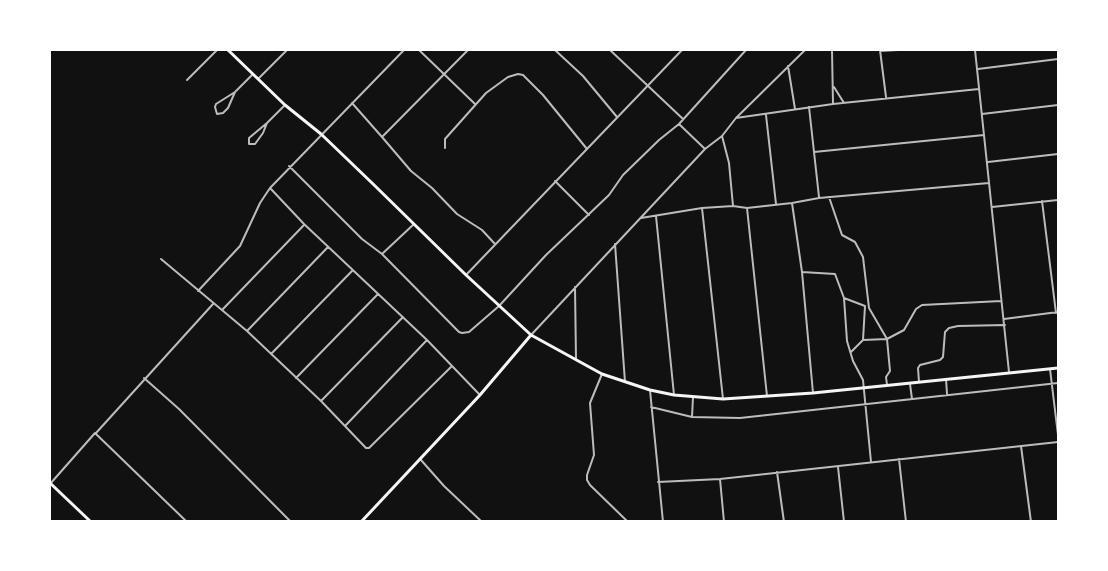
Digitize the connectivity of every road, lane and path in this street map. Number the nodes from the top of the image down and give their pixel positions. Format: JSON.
{"nodes":[{"id":1,"x":217,"y":50,"type":"edge"},
{"id":2,"x":228,"y":50,"type":"edge"},
{"id":3,"x":287,"y":50,"type":"edge"},
{"id":4,"x":404,"y":50,"type":"edge"},
{"id":5,"x":419,"y":50,"type":"edge"},
{"id":6,"x":468,"y":50,"type":"edge"},
{"id":7,"x":555,"y":50,"type":"edge"},
{"id":8,"x":610,"y":50,"type":"edge"},
{"id":9,"x":682,"y":50,"type":"edge"},
{"id":10,"x":746,"y":50,"type":"edge"},
{"id":11,"x":805,"y":50,"type":"edge"},
{"id":12,"x":832,"y":50,"type":"edge"},
{"id":13,"x":880,"y":50,"type":"edge"},
{"id":14,"x":898,"y":50,"type":"edge"},
{"id":15,"x":975,"y":50,"type":"edge"},
{"id":16,"x":1059,"y":59,"type":"edge"},
{"id":17,"x":788,"y":66,"type":"junction"},
{"id":18,"x":978,"y":69,"type":"junction"},
{"id":19,"x":444,"y":73,"type":"junction"},
{"id":20,"x":253,"y":74,"type":"junction"},
{"id":21,"x":258,"y":78,"type":"junction"},
{"id":22,"x":187,"y":80,"type":"dead end"},
{"id":23,"x":648,"y":85,"type":"junction"},
{"id":24,"x":833,"y":85,"type":"junction"},
{"id":25,"x":979,"y":89,"type":"junction"},
{"id":26,"x":235,"y":92,"type":"junction"},
{"id":27,"x":886,"y":98,"type":"junction"},
{"id":28,"x":352,"y":103,"type":"junction"},
{"id":29,"x":844,"y":103,"type":"junction"},
{"id":30,"x":476,"y":104,"type":"junction"},
{"id":31,"x":833,"y":104,"type":"junction"},
{"id":32,"x":285,"y":105,"type":"junction"},
{"id":33,"x":1059,"y":105,"type":"edge"},
{"id":34,"x":808,"y":107,"type":"junction"},
{"id":35,"x":795,"y":109,"type":"junction"},
{"id":36,"x":766,"y":114,"type":"junction"},
{"id":37,"x":982,"y":114,"type":"junction"},
{"id":38,"x":617,"y":117,"type":"junction"},
{"id":39,"x":736,"y":118,"type":"junction"},
{"id":40,"x":683,"y":119,"type":"junction"},
{"id":41,"x":267,"y":123,"type":"junction"},
{"id":42,"x":679,"y":124,"type":"junction"},
{"id":43,"x":321,"y":134,"type":"junction"},
{"id":44,"x":984,"y":135,"type":"junction"},
{"id":45,"x":722,"y":136,"type":"junction"},
{"id":46,"x":382,"y":137,"type":"junction"},
{"id":47,"x":445,"y":148,"type":"dead end"},
{"id":48,"x":587,"y":149,"type":"junction"},
{"id":49,"x":705,"y":149,"type":"junction"},
{"id":50,"x":814,"y":152,"type":"junction"},
{"id":51,"x":1059,"y":154,"type":"edge"},
{"id":52,"x":988,"y":162,"type":"junction"},
{"id":53,"x":289,"y":166,"type":"junction"},
{"id":54,"x":555,"y":181,"type":"junction"},
{"id":55,"x":990,"y":183,"type":"junction"},
{"id":56,"x":270,"y":188,"type":"junction"},
{"id":57,"x":829,"y":197,"type":"junction"},
{"id":58,"x":819,"y":198,"type":"junction"},
{"id":59,"x":1059,"y":200,"type":"edge"},
{"id":60,"x":1042,"y":201,"type":"junction"},
{"id":61,"x":792,"y":203,"type":"junction"},
{"id":62,"x":776,"y":204,"type":"junction"},
{"id":63,"x":733,"y":206,"type":"junction"},
{"id":64,"x":992,"y":207,"type":"junction"},
{"id":65,"x":702,"y":208,"type":"junction"},
{"id":66,"x":747,"y":208,"type":"junction"},
{"id":67,"x":589,"y":215,"type":"junction"},
{"id":68,"x":656,"y":216,"type":"junction"},
{"id":69,"x":641,"y":218,"type":"junction"},
{"id":70,"x":304,"y":224,"type":"junction"},
{"id":71,"x":414,"y":224,"type":"junction"},
{"id":72,"x":495,"y":244,"type":"junction"},
{"id":73,"x":615,"y":244,"type":"junction"},
{"id":74,"x":328,"y":247,"type":"junction"},
{"id":75,"x":382,"y":254,"type":"junction"},
{"id":76,"x":161,"y":258,"type":"dead end"},
{"id":77,"x":352,"y":270,"type":"junction"},
{"id":78,"x":802,"y":272,"type":"junction"},
{"id":79,"x":466,"y":275,"type":"junction"},
{"id":80,"x":575,"y":287,"type":"junction"},
{"id":81,"x":198,"y":291,"type":"junction"},
{"id":82,"x":378,"y":294,"type":"junction"},
{"id":83,"x":844,"y":298,"type":"junction"},
{"id":84,"x":1002,"y":300,"type":"junction"},
{"id":85,"x":213,"y":304,"type":"junction"},
{"id":86,"x":499,"y":306,"type":"junction"},
{"id":87,"x":867,"y":308,"type":"junction"},
{"id":88,"x":223,"y":309,"type":"junction"},
{"id":89,"x":1057,"y":312,"type":"edge"},
{"id":90,"x":403,"y":317,"type":"junction"},
{"id":91,"x":1004,"y":319,"type":"junction"},
{"id":92,"x":1005,"y":325,"type":"junction"},
{"id":93,"x":247,"y":331,"type":"junction"},
{"id":94,"x":531,"y":335,"type":"junction"},
{"id":95,"x":887,"y":339,"type":"junction"},
{"id":96,"x":427,"y":340,"type":"junction"},
{"id":97,"x":863,"y":340,"type":"junction"},
{"id":98,"x":851,"y":352,"type":"junction"},
{"id":99,"x":271,"y":354,"type":"junction"},
{"id":100,"x":576,"y":361,"type":"junction"},
{"id":101,"x":452,"y":366,"type":"junction"},
{"id":102,"x":1059,"y":368,"type":"edge"},
{"id":103,"x":1050,"y":369,"type":"junction"},
{"id":104,"x":1009,"y":372,"type":"junction"},
{"id":105,"x":602,"y":374,"type":"junction"},
{"id":106,"x":144,"y":378,"type":"junction"},
{"id":107,"x":296,"y":378,"type":"junction"},
{"id":108,"x":946,"y":379,"type":"junction"},
{"id":109,"x":626,"y":382,"type":"junction"},
{"id":110,"x":919,"y":382,"type":"junction"},
{"id":111,"x":910,"y":383,"type":"junction"},
{"id":112,"x":1052,"y":383,"type":"junction"},
{"id":113,"x":1059,"y":383,"type":"edge"},
{"id":114,"x":887,"y":386,"type":"junction"},
{"id":115,"x":864,"y":388,"type":"junction"},
{"id":116,"x":650,"y":390,"type":"junction"},
{"id":117,"x":813,"y":393,"type":"junction"},
{"id":118,"x":947,"y":394,"type":"junction"},
{"id":119,"x":480,"y":395,"type":"junction"},
{"id":120,"x":674,"y":395,"type":"junction"},
{"id":121,"x":693,"y":397,"type":"junction"},
{"id":122,"x":767,"y":397,"type":"junction"},
{"id":123,"x":723,"y":399,"type":"junction"},
{"id":124,"x":912,"y":399,"type":"junction"},
{"id":125,"x":321,"y":401,"type":"junction"},
{"id":126,"x":865,"y":404,"type":"junction"},
{"id":127,"x":651,"y":407,"type":"junction"},
{"id":128,"x":692,"y":417,"type":"junction"},
{"id":129,"x":345,"y":426,"type":"junction"},
{"id":130,"x":95,"y":433,"type":"junction"},
{"id":131,"x":1059,"y":435,"type":"edge"},
{"id":132,"x":1059,"y":442,"type":"edge"},
{"id":133,"x":1021,"y":446,"type":"junction"},
{"id":134,"x":420,"y":459,"type":"junction"},
{"id":135,"x":899,"y":459,"type":"junction"},
{"id":136,"x":871,"y":462,"type":"junction"},
{"id":137,"x":838,"y":467,"type":"junction"},
{"id":138,"x":777,"y":472,"type":"junction"},
{"id":139,"x":720,"y":479,"type":"junction"},
{"id":140,"x":658,"y":482,"type":"junction"},
{"id":141,"x":50,"y":484,"type":"edge"},
{"id":142,"x":91,"y":522,"type":"edge"},
{"id":143,"x":187,"y":522,"type":"edge"},
{"id":144,"x":291,"y":522,"type":"edge"},
{"id":145,"x":361,"y":522,"type":"edge"},
{"id":146,"x":482,"y":522,"type":"edge"},
{"id":147,"x":628,"y":522,"type":"edge"},
{"id":148,"x":663,"y":522,"type":"edge"},
{"id":149,"x":724,"y":522,"type":"edge"},
{"id":150,"x":784,"y":522,"type":"edge"},
{"id":151,"x":844,"y":522,"type":"edge"},
{"id":152,"x":906,"y":522,"type":"edge"},
{"id":153,"x":1031,"y":522,"type":"edge"}],
"edges":[{"from":1,"to":22,"type":"street"},
{"from":2,"to":20,"type":"main road"},
{"from":3,"to":21,"type":"street"},
{"from":4,"to":28,"type":"street"},
{"from":5,"to":19,"type":"street"},
{"from":6,"to":19,"type":"street"},
{"from":7,"to":38,"type":"street"},
{"from":8,"to":23,"type":"street"},
{"from":9,"to":23,"type":"street"},
{"from":10,"to":40,"type":"street"},
{"from":11,"to":17,"type":"street"},
{"from":12,"to":24,"type":"street"},
{"from":13,"to":14,"type":"street"},
{"from":13,"to":27,"type":"street"},
{"from":15,"to":18,"type":"street"},
{"from":16,"to":18,"type":"street"},
{"from":17,"to":35,"type":"street"},
{"from":17,"to":39,"type":"street"},
{"from":18,"to":25,"type":"street"},
{"from":19,"to":30,"type":"street"},
{"from":19,"to":46,"type":"street"},
{"from":20,"to":21,"type":"main road"},
{"from":20,"to":26,"type":"street"},
{"from":21,"to":32,"type":"main road"},
{"from":23,"to":38,"type":"street"},
{"from":23,"to":40,"type":"street"},
{"from":24,"to":29,"type":"street"},
{"from":24,"to":31,"type":"street"},
{"from":25,"to":27,"type":"street"},
{"from":25,"to":37,"type":"street"},
{"from":26,"to":26,"type":"street"},
{"from":27,"to":29,"type":"street"},
{"from":28,"to":43,"type":"street"},
{"from":28,"to":46,"type":"street"},
{"from":29,"to":31,"type":"street"},
{"from":30,"to":47,"type":"street"},
{"from":30,"to":48,"type":"street"},
{"from":31,"to":34,"type":"street"},
{"from":32,"to":41,"type":"street"},
{"from":32,"to":43,"type":"main road"},
{"from":33,"to":37,"type":"street"},
{"from":34,"to":35,"type":"street"},
{"from":34,"to":50,"type":"street"},
{"from":35,"to":36,"type":"street"},
{"from":36,"to":39,"type":"street"},
{"from":36,"to":62,"type":"street"},
{"from":37,"to":44,"type":"street"},
{"from":38,"to":48,"type":"street"},
{"from":39,"to":45,"type":"street"},
{"from":40,"to":42,"type":"street"},
{"from":41,"to":41,"type":"street"},
{"from":42,"to":49,"type":"street"},
{"from":42,"to":67,"type":"street"},
{"from":43,"to":53,"type":"street"},
{"from":43,"to":71,"type":"main road"},
{"from":44,"to":50,"type":"street"},
{"from":44,"to":52,"type":"street"},
{"from":45,"to":49,"type":"street"},
{"from":45,"to":63,"type":"street"},
{"from":46,"to":72,"type":"street"},
{"from":48,"to":54,"type":"street"},
{"from":49,"to":69,"type":"street"},
{"from":50,"to":58,"type":"street"},
{"from":51,"to":52,"type":"street"},
{"from":52,"to":55,"type":"street"},
{"from":53,"to":56,"type":"street"},
{"from":53,"to":75,"type":"street"},
{"from":54,"to":67,"type":"street"},
{"from":54,"to":72,"type":"street"},
{"from":55,"to":57,"type":"street"},
{"from":55,"to":64,"type":"street"},
{"from":56,"to":70,"type":"street"},
{"from":56,"to":81,"type":"street"},
{"from":57,"to":58,"type":"street"},
{"from":57,"to":87,"type":"street"},
{"from":58,"to":61,"type":"street"},
{"from":59,"to":60,"type":"street"},
{"from":60,"to":64,"type":"street"},
{"from":60,"to":89,"type":"street"},
{"from":61,"to":62,"type":"street"},
{"from":61,"to":78,"type":"street"},
{"from":62,"to":66,"type":"street"},
{"from":63,"to":65,"type":"street"},
{"from":63,"to":66,"type":"street"},
{"from":64,"to":84,"type":"street"},
{"from":65,"to":68,"type":"street"},
{"from":65,"to":123,"type":"street"},
{"from":66,"to":122,"type":"street"},
{"from":67,"to":86,"type":"street"},
{"from":68,"to":69,"type":"street"},
{"from":68,"to":120,"type":"street"},
{"from":69,"to":73,"type":"street"},
{"from":70,"to":74,"type":"street"},
{"from":70,"to":88,"type":"street"},
{"from":71,"to":75,"type":"street"},
{"from":71,"to":79,"type":"main road"},
{"from":72,"to":79,"type":"street"},
{"from":73,"to":80,"type":"street"},
{"from":73,"to":109,"type":"street"},
{"from":74,"to":77,"type":"street"},
{"from":74,"to":93,"type":"street"},
{"from":75,"to":86,"type":"street"},
{"from":76,"to":81,"type":"street"},
{"from":77,"to":82,"type":"street"},
{"from":77,"to":99,"type":"street"},
{"from":78,"to":83,"type":"street"},
{"from":78,"to":117,"type":"street"},
{"from":79,"to":86,"type":"main road"},
{"from":80,"to":94,"type":"street"},
{"from":80,"to":100,"type":"street"},
{"from":81,"to":85,"type":"street"},
{"from":82,"to":90,"type":"street"},
{"from":82,"to":107,"type":"street"},
{"from":83,"to":87,"type":"street"},
{"from":83,"to":98,"type":"street"},
{"from":84,"to":91,"type":"street"},
{"from":84,"to":95,"type":"street"},
{"from":85,"to":88,"type":"street"},
{"from":85,"to":106,"type":"street"},
{"from":86,"to":94,"type":"main road"},
{"from":87,"to":95,"type":"street"},
{"from":87,"to":97,"type":"street"},
{"from":88,"to":93,"type":"street"},
{"from":89,"to":91,"type":"street"},
{"from":90,"to":96,"type":"street"},
{"from":90,"to":125,"type":"street"},
{"from":91,"to":92,"type":"street"},
{"from":92,"to":104,"type":"street"},
{"from":92,"to":110,"type":"street"},
{"from":93,"to":99,"type":"street"},
{"from":94,"to":100,"type":"main road"},
{"from":94,"to":119,"type":"main road"},
{"from":95,"to":97,"type":"street"},
{"from":95,"to":114,"type":"street"},
{"from":96,"to":101,"type":"street"},
{"from":96,"to":129,"type":"street"},
{"from":97,"to":98,"type":"street"},
{"from":98,"to":115,"type":"street"},
{"from":99,"to":107,"type":"street"},
{"from":100,"to":105,"type":"main road"},
{"from":101,"to":119,"type":"street"},
{"from":101,"to":129,"type":"street"},
{"from":102,"to":103,"type":"main road"},
{"from":103,"to":104,"type":"main road"},
{"from":103,"to":112,"type":"street"},
{"from":104,"to":108,"type":"main road"},
{"from":105,"to":109,"type":"main road"},
{"from":105,"to":147,"type":"street"},
{"from":106,"to":130,"type":"street"},
{"from":106,"to":144,"type":"street"},
{"from":107,"to":125,"type":"street"},
{"from":108,"to":110,"type":"main road"},
{"from":108,"to":118,"type":"street"},
{"from":109,"to":116,"type":"main road"},
{"from":110,"to":111,"type":"main road"},
{"from":111,"to":114,"type":"main road"},
{"from":111,"to":124,"type":"street"},
{"from":112,"to":113,"type":"street"},
{"from":112,"to":118,"type":"street"},
{"from":112,"to":131,"type":"street"},
{"from":114,"to":115,"type":"main road"},
{"from":115,"to":117,"type":"main road"},
{"from":115,"to":126,"type":"street"},
{"from":116,"to":120,"type":"main road"},
{"from":116,"to":127,"type":"street"},
{"from":117,"to":122,"type":"main road"},
{"from":118,"to":124,"type":"street"},
{"from":119,"to":134,"type":"main road"},
{"from":120,"to":121,"type":"main road"},
{"from":121,"to":123,"type":"main road"},
{"from":121,"to":128,"type":"street"},
{"from":122,"to":123,"type":"main road"},
{"from":124,"to":126,"type":"street"},
{"from":125,"to":129,"type":"street"},
{"from":126,"to":128,"type":"street"},
{"from":126,"to":136,"type":"street"},
{"from":127,"to":128,"type":"street"},
{"from":127,"to":140,"type":"street"},
{"from":130,"to":141,"type":"street"},
{"from":130,"to":143,"type":"street"},
{"from":132,"to":133,"type":"street"},
{"from":133,"to":135,"type":"street"},
{"from":133,"to":153,"type":"street"},
{"from":134,"to":145,"type":"main road"},
{"from":134,"to":146,"type":"street"},
{"from":135,"to":136,"type":"street"},
{"from":135,"to":152,"type":"street"},
{"from":136,"to":137,"type":"street"},
{"from":137,"to":138,"type":"street"},
{"from":137,"to":151,"type":"street"},
{"from":138,"to":139,"type":"street"},
{"from":138,"to":150,"type":"street"},
{"from":139,"to":140,"type":"street"},
{"from":139,"to":149,"type":"street"},
{"from":140,"to":148,"type":"street"},
{"from":141,"to":142,"type":"main road"}]}
